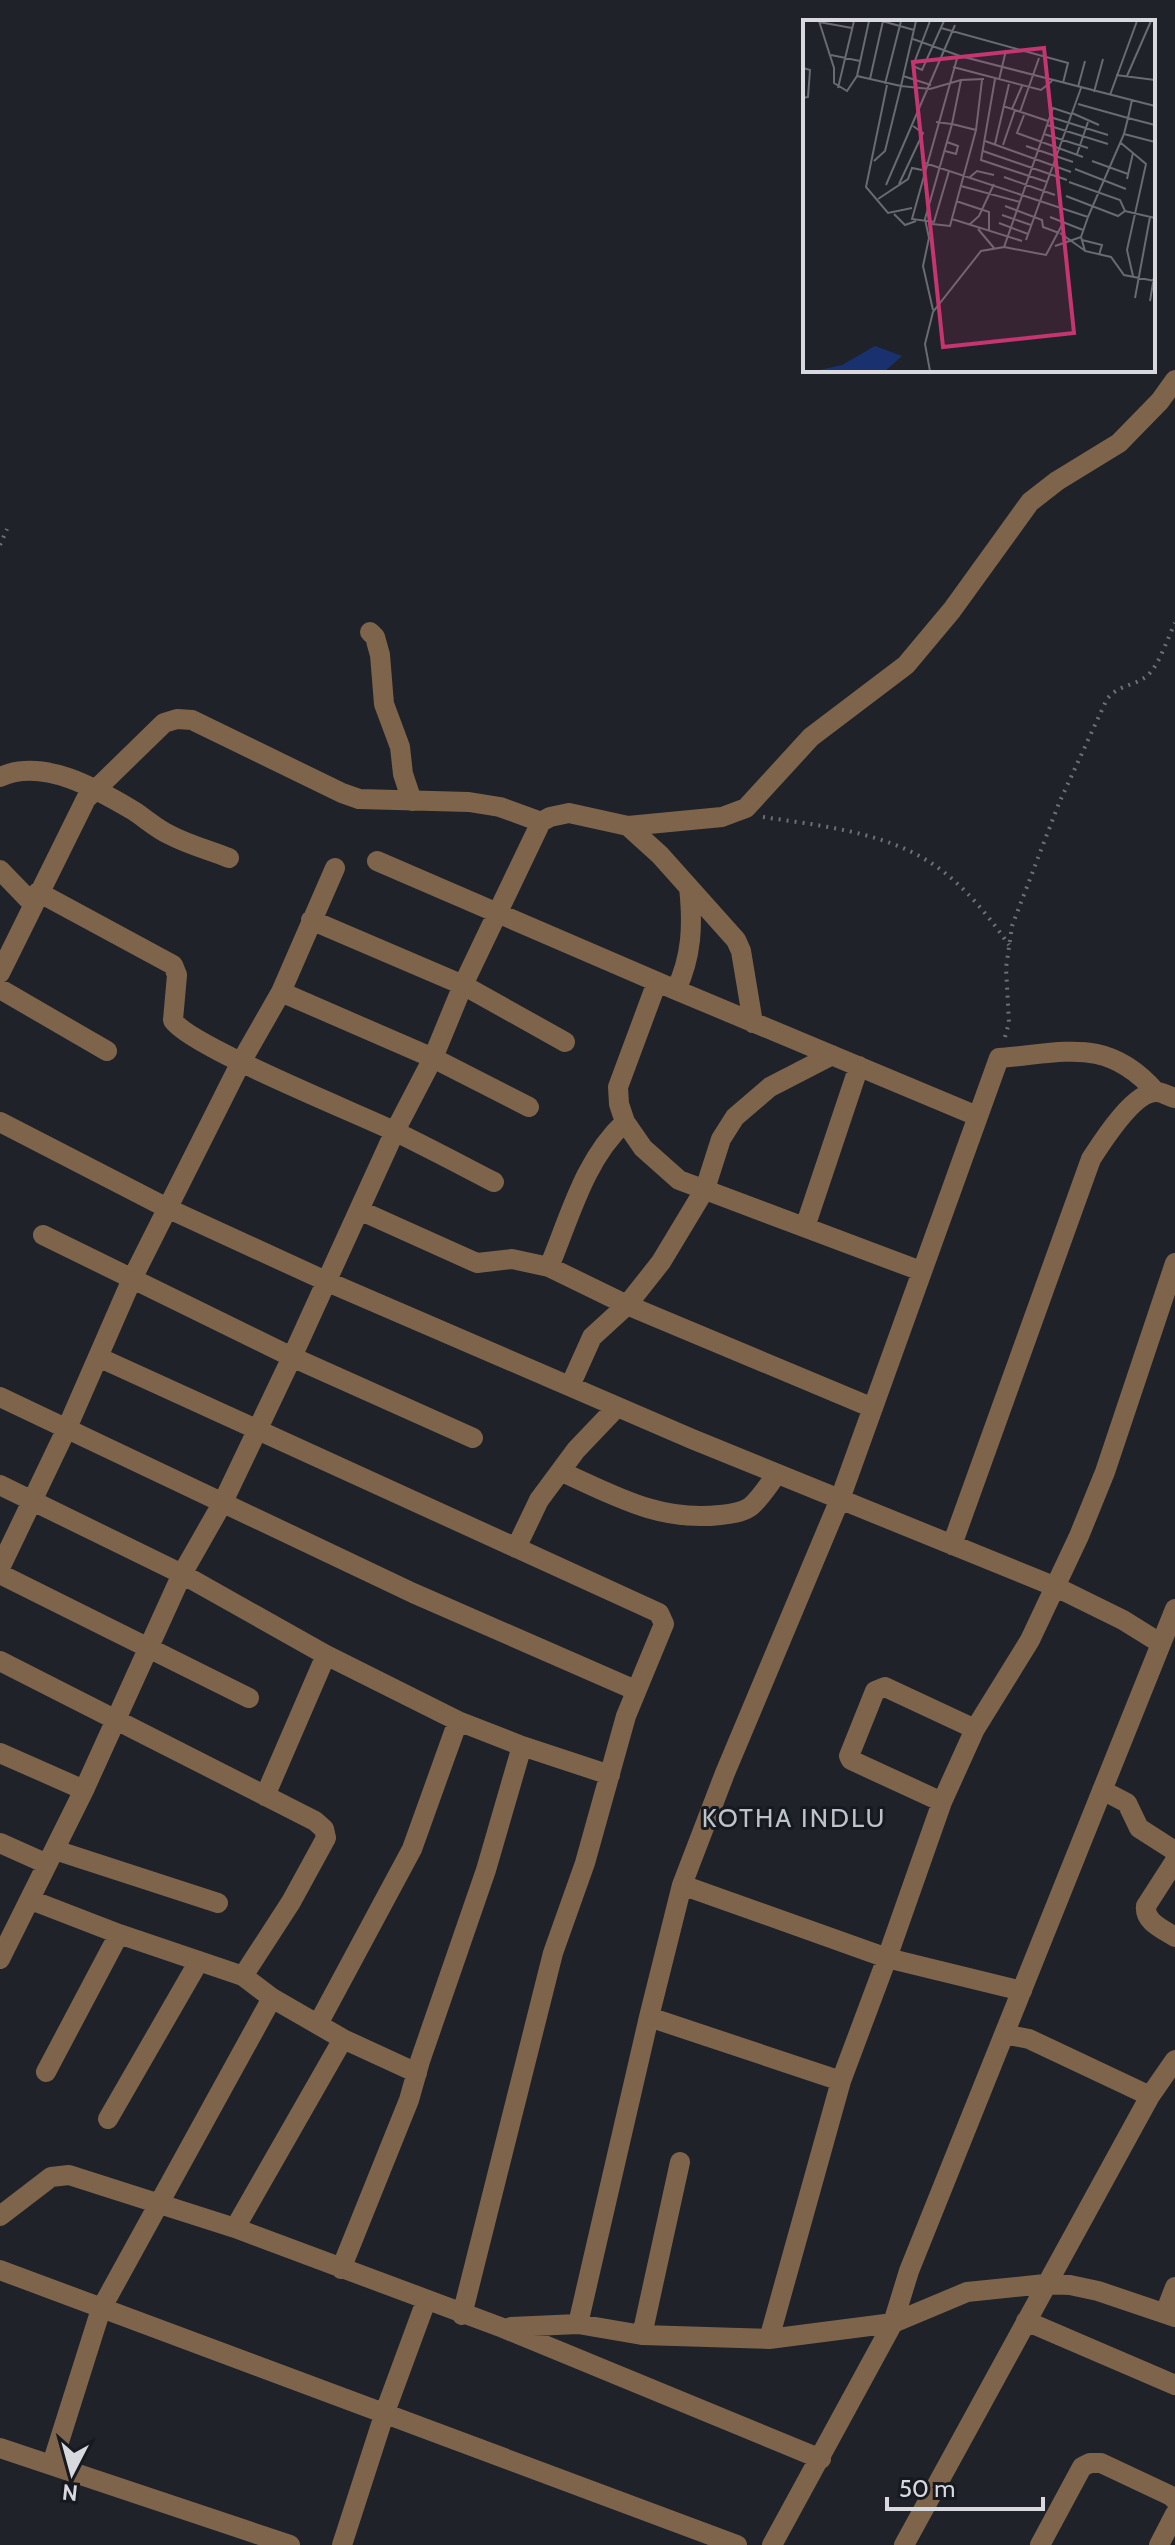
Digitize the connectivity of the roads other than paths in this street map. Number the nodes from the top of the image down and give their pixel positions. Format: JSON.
{"nodes":[{"id":1,"x":1175,"y":380,"type":"edge"},
{"id":2,"x":370,"y":632,"type":"dead end"},
{"id":3,"x":0,"y":777,"type":"edge"},
{"id":4,"x":94,"y":790,"type":"junction"},
{"id":5,"x":412,"y":801,"type":"junction"},
{"id":6,"x":541,"y":822,"type":"junction"},
{"id":7,"x":628,"y":826,"type":"junction"},
{"id":8,"x":229,"y":858,"type":"dead end"},
{"id":9,"x":377,"y":861,"type":"dead end"},
{"id":10,"x":335,"y":868,"type":"dead end"},
{"id":11,"x":0,"y":870,"type":"edge"},
{"id":12,"x":689,"y":887,"type":"junction"},
{"id":13,"x":35,"y":898,"type":"junction"},
{"id":14,"x":499,"y":912,"type":"junction"},
{"id":15,"x":311,"y":920,"type":"junction"},
{"id":16,"x":0,"y":973,"type":"edge"},
{"id":17,"x":463,"y":985,"type":"junction"},
{"id":18,"x":667,"y":986,"type":"junction"},
{"id":19,"x":0,"y":989,"type":"edge"},
{"id":20,"x":281,"y":992,"type":"junction"},
{"id":21,"x":753,"y":1023,"type":"junction"},
{"id":22,"x":565,"y":1042,"type":"dead end"},
{"id":23,"x":107,"y":1051,"type":"dead end"},
{"id":24,"x":832,"y":1055,"type":"junction"},
{"id":25,"x":433,"y":1058,"type":"junction"},
{"id":26,"x":241,"y":1062,"type":"junction"},
{"id":27,"x":859,"y":1066,"type":"junction"},
{"id":28,"x":1166,"y":1095,"type":"edge"},
{"id":29,"x":529,"y":1107,"type":"dead end"},
{"id":30,"x":977,"y":1116,"type":"junction"},
{"id":31,"x":0,"y":1122,"type":"edge"},
{"id":32,"x":625,"y":1122,"type":"junction"},
{"id":33,"x":395,"y":1131,"type":"junction"},
{"id":34,"x":494,"y":1182,"type":"dead end"},
{"id":35,"x":705,"y":1189,"type":"junction"},
{"id":36,"x":169,"y":1209,"type":"junction"},
{"id":37,"x":359,"y":1210,"type":"junction"},
{"id":38,"x":805,"y":1227,"type":"junction"},
{"id":39,"x":43,"y":1235,"type":"dead end"},
{"id":40,"x":1175,"y":1263,"type":"edge"},
{"id":41,"x":549,"y":1267,"type":"junction"},
{"id":42,"x":921,"y":1271,"type":"junction"},
{"id":43,"x":132,"y":1279,"type":"junction"},
{"id":44,"x":328,"y":1282,"type":"junction"},
{"id":45,"x":627,"y":1305,"type":"junction"},
{"id":46,"x":98,"y":1357,"type":"junction"},
{"id":47,"x":292,"y":1357,"type":"junction"},
{"id":48,"x":570,"y":1386,"type":"junction"},
{"id":49,"x":0,"y":1397,"type":"edge"},
{"id":50,"x":617,"y":1407,"type":"junction"},
{"id":51,"x":873,"y":1408,"type":"junction"},
{"id":52,"x":67,"y":1428,"type":"junction"},
{"id":53,"x":256,"y":1428,"type":"junction"},
{"id":54,"x":473,"y":1438,"type":"dead end"},
{"id":55,"x":562,"y":1472,"type":"junction"},
{"id":56,"x":777,"y":1474,"type":"junction"},
{"id":57,"x":0,"y":1485,"type":"edge"},
{"id":58,"x":840,"y":1499,"type":"junction"},
{"id":59,"x":33,"y":1501,"type":"junction"},
{"id":60,"x":223,"y":1502,"type":"junction"},
{"id":61,"x":952,"y":1545,"type":"junction"},
{"id":62,"x":516,"y":1548,"type":"junction"},
{"id":63,"x":0,"y":1571,"type":"edge"},
{"id":64,"x":182,"y":1574,"type":"junction"},
{"id":65,"x":1056,"y":1587,"type":"junction"},
{"id":66,"x":1175,"y":1609,"type":"edge"},
{"id":67,"x":1160,"y":1643,"type":"junction"},
{"id":68,"x":149,"y":1647,"type":"junction"},
{"id":69,"x":326,"y":1655,"type":"junction"},
{"id":70,"x":0,"y":1661,"type":"edge"},
{"id":71,"x":635,"y":1690,"type":"junction"},
{"id":72,"x":249,"y":1698,"type":"dead end"},
{"id":73,"x":115,"y":1720,"type":"junction"},
{"id":74,"x":458,"y":1721,"type":"junction"},
{"id":75,"x":975,"y":1729,"type":"junction"},
{"id":76,"x":522,"y":1746,"type":"junction"},
{"id":77,"x":0,"y":1753,"type":"edge"},
{"id":78,"x":610,"y":1775,"type":"junction"},
{"id":79,"x":84,"y":1790,"type":"junction"},
{"id":80,"x":1102,"y":1790,"type":"junction"},
{"id":81,"x":265,"y":1796,"type":"junction"},
{"id":82,"x":942,"y":1802,"type":"junction"},
{"id":83,"x":0,"y":1843,"type":"edge"},
{"id":84,"x":1175,"y":1851,"type":"edge"},
{"id":85,"x":51,"y":1857,"type":"junction"},
{"id":86,"x":1175,"y":1861,"type":"edge"},
{"id":87,"x":682,"y":1885,"type":"junction"},
{"id":88,"x":31,"y":1900,"type":"junction"},
{"id":89,"x":218,"y":1903,"type":"dead end"},
{"id":90,"x":6,"y":1931,"type":"edge"},
{"id":91,"x":119,"y":1934,"type":"junction"},
{"id":92,"x":1175,"y":1937,"type":"edge"},
{"id":93,"x":887,"y":1958,"type":"junction"},
{"id":94,"x":0,"y":1959,"type":"edge"},
{"id":95,"x":199,"y":1961,"type":"junction"},
{"id":96,"x":243,"y":1976,"type":"junction"},
{"id":97,"x":1022,"y":1991,"type":"junction"},
{"id":98,"x":272,"y":1998,"type":"junction"},
{"id":99,"x":649,"y":2017,"type":"junction"},
{"id":100,"x":318,"y":2024,"type":"junction"},
{"id":101,"x":1004,"y":2034,"type":"junction"},
{"id":102,"x":343,"y":2039,"type":"junction"},
{"id":103,"x":1175,"y":2060,"type":"edge"},
{"id":104,"x":46,"y":2072,"type":"dead end"},
{"id":105,"x":417,"y":2073,"type":"junction"},
{"id":106,"x":841,"y":2081,"type":"junction"},
{"id":107,"x":1150,"y":2096,"type":"junction"},
{"id":108,"x":108,"y":2119,"type":"dead end"},
{"id":109,"x":680,"y":2162,"type":"dead end"},
{"id":110,"x":158,"y":2205,"type":"junction"},
{"id":111,"x":0,"y":2216,"type":"edge"},
{"id":112,"x":235,"y":2228,"type":"junction"},
{"id":113,"x":341,"y":2269,"type":"junction"},
{"id":114,"x":0,"y":2270,"type":"edge"},
{"id":115,"x":1045,"y":2284,"type":"junction"},
{"id":116,"x":1175,"y":2287,"type":"edge"},
{"id":117,"x":426,"y":2301,"type":"junction"},
{"id":118,"x":101,"y":2309,"type":"junction"},
{"id":119,"x":462,"y":2315,"type":"junction"},
{"id":120,"x":1170,"y":2315,"type":"edge"},
{"id":121,"x":1026,"y":2321,"type":"junction"},
{"id":122,"x":893,"y":2323,"type":"junction"},
{"id":123,"x":578,"y":2324,"type":"junction"},
{"id":124,"x":503,"y":2328,"type":"junction"},
{"id":125,"x":642,"y":2335,"type":"junction"},
{"id":126,"x":769,"y":2339,"type":"junction"},
{"id":127,"x":1175,"y":2385,"type":"edge"},
{"id":128,"x":385,"y":2412,"type":"junction"},
{"id":129,"x":0,"y":2448,"type":"edge"},
{"id":130,"x":821,"y":2459,"type":"junction"},
{"id":131,"x":52,"y":2464,"type":"junction"},
{"id":132,"x":1175,"y":2500,"type":"edge"},
{"id":133,"x":1175,"y":2514,"type":"edge"},
{"id":134,"x":290,"y":2545,"type":"edge"},
{"id":135,"x":342,"y":2545,"type":"edge"},
{"id":136,"x":737,"y":2545,"type":"edge"},
{"id":137,"x":772,"y":2545,"type":"edge"},
{"id":138,"x":904,"y":2545,"type":"edge"},
{"id":139,"x":1040,"y":2545,"type":"edge"},
{"id":140,"x":1159,"y":2545,"type":"edge"}],
"edges":[{"from":1,"to":7,"type":"street"},
{"from":2,"to":5,"type":"street"},
{"from":3,"to":4,"type":"street"},
{"from":4,"to":5,"type":"street"},
{"from":4,"to":8,"type":"street"},
{"from":4,"to":13,"type":"street"},
{"from":5,"to":6,"type":"street"},
{"from":6,"to":7,"type":"street"},
{"from":6,"to":14,"type":"street"},
{"from":7,"to":12,"type":"street"},
{"from":9,"to":14,"type":"street"},
{"from":10,"to":15,"type":"street"},
{"from":11,"to":13,"type":"street"},
{"from":12,"to":18,"type":"street"},
{"from":12,"to":21,"type":"street"},
{"from":13,"to":16,"type":"street"},
{"from":13,"to":26,"type":"street"},
{"from":14,"to":17,"type":"street"},
{"from":14,"to":18,"type":"street"},
{"from":15,"to":17,"type":"street"},
{"from":15,"to":20,"type":"street"},
{"from":17,"to":22,"type":"street"},
{"from":17,"to":25,"type":"street"},
{"from":18,"to":21,"type":"street"},
{"from":18,"to":32,"type":"street"},
{"from":19,"to":23,"type":"street"},
{"from":20,"to":25,"type":"street"},
{"from":20,"to":26,"type":"street"},
{"from":21,"to":24,"type":"street"},
{"from":24,"to":27,"type":"street"},
{"from":24,"to":35,"type":"street"},
{"from":25,"to":29,"type":"street"},
{"from":25,"to":33,"type":"street"},
{"from":26,"to":33,"type":"street"},
{"from":26,"to":36,"type":"street"},
{"from":27,"to":30,"type":"street"},
{"from":27,"to":38,"type":"street"},
{"from":28,"to":30,"type":"street"},
{"from":28,"to":61,"type":"street"},
{"from":30,"to":42,"type":"street"},
{"from":31,"to":36,"type":"street"},
{"from":32,"to":35,"type":"street"},
{"from":32,"to":41,"type":"street"},
{"from":33,"to":34,"type":"street"},
{"from":33,"to":37,"type":"street"},
{"from":35,"to":38,"type":"street"},
{"from":35,"to":45,"type":"street"},
{"from":36,"to":43,"type":"street"},
{"from":36,"to":44,"type":"street"},
{"from":37,"to":41,"type":"street"},
{"from":37,"to":44,"type":"street"},
{"from":38,"to":42,"type":"street"},
{"from":39,"to":43,"type":"street"},
{"from":40,"to":65,"type":"street"},
{"from":41,"to":45,"type":"street"},
{"from":42,"to":51,"type":"street"},
{"from":43,"to":46,"type":"street"},
{"from":43,"to":47,"type":"street"},
{"from":44,"to":47,"type":"street"},
{"from":44,"to":48,"type":"street"},
{"from":45,"to":48,"type":"street"},
{"from":45,"to":51,"type":"street"},
{"from":46,"to":52,"type":"street"},
{"from":46,"to":53,"type":"street"},
{"from":47,"to":53,"type":"street"},
{"from":47,"to":54,"type":"street"},
{"from":48,"to":50,"type":"street"},
{"from":49,"to":52,"type":"street"},
{"from":50,"to":55,"type":"street"},
{"from":50,"to":56,"type":"street"},
{"from":51,"to":58,"type":"street"},
{"from":52,"to":59,"type":"street"},
{"from":52,"to":60,"type":"street"},
{"from":53,"to":60,"type":"street"},
{"from":53,"to":62,"type":"street"},
{"from":55,"to":56,"type":"street"},
{"from":55,"to":62,"type":"street"},
{"from":56,"to":58,"type":"street"},
{"from":57,"to":59,"type":"street"},
{"from":58,"to":61,"type":"street"},
{"from":58,"to":87,"type":"street"},
{"from":59,"to":63,"type":"street"},
{"from":59,"to":64,"type":"street"},
{"from":60,"to":64,"type":"street"},
{"from":60,"to":71,"type":"street"},
{"from":61,"to":65,"type":"street"},
{"from":62,"to":71,"type":"street"},
{"from":63,"to":68,"type":"street"},
{"from":64,"to":68,"type":"street"},
{"from":64,"to":69,"type":"street"},
{"from":65,"to":67,"type":"street"},
{"from":65,"to":75,"type":"street"},
{"from":66,"to":67,"type":"street"},
{"from":67,"to":80,"type":"street"},
{"from":68,"to":72,"type":"street"},
{"from":68,"to":73,"type":"street"},
{"from":69,"to":74,"type":"street"},
{"from":69,"to":81,"type":"street"},
{"from":70,"to":73,"type":"street"},
{"from":71,"to":78,"type":"street"},
{"from":73,"to":79,"type":"street"},
{"from":73,"to":81,"type":"street"},
{"from":74,"to":76,"type":"street"},
{"from":74,"to":100,"type":"street"},
{"from":75,"to":82,"type":"street"},
{"from":75,"to":82,"type":"street"},
{"from":76,"to":78,"type":"street"},
{"from":76,"to":105,"type":"street"},
{"from":77,"to":79,"type":"street"},
{"from":78,"to":119,"type":"street"},
{"from":79,"to":85,"type":"street"},
{"from":80,"to":84,"type":"street"},
{"from":80,"to":97,"type":"street"},
{"from":81,"to":96,"type":"street"},
{"from":82,"to":93,"type":"street"},
{"from":83,"to":85,"type":"street"},
{"from":85,"to":88,"type":"street"},
{"from":85,"to":89,"type":"street"},
{"from":86,"to":92,"type":"street"},
{"from":87,"to":93,"type":"street"},
{"from":87,"to":99,"type":"street"},
{"from":88,"to":90,"type":"street"},
{"from":88,"to":91,"type":"street"},
{"from":90,"to":94,"type":"street"},
{"from":91,"to":95,"type":"street"},
{"from":91,"to":104,"type":"street"},
{"from":93,"to":97,"type":"street"},
{"from":93,"to":106,"type":"street"},
{"from":95,"to":96,"type":"street"},
{"from":95,"to":108,"type":"street"},
{"from":96,"to":98,"type":"street"},
{"from":97,"to":101,"type":"street"},
{"from":98,"to":100,"type":"street"},
{"from":98,"to":110,"type":"street"},
{"from":99,"to":106,"type":"street"},
{"from":99,"to":123,"type":"street"},
{"from":100,"to":102,"type":"street"},
{"from":101,"to":107,"type":"street"},
{"from":101,"to":122,"type":"street"},
{"from":102,"to":105,"type":"street"},
{"from":102,"to":112,"type":"street"},
{"from":103,"to":107,"type":"street"},
{"from":105,"to":113,"type":"street"},
{"from":106,"to":126,"type":"street"},
{"from":107,"to":115,"type":"street"},
{"from":109,"to":125,"type":"street"},
{"from":110,"to":111,"type":"street"},
{"from":110,"to":112,"type":"street"},
{"from":110,"to":118,"type":"street"},
{"from":112,"to":113,"type":"street"},
{"from":113,"to":117,"type":"street"},
{"from":114,"to":118,"type":"street"},
{"from":115,"to":120,"type":"street"},
{"from":115,"to":121,"type":"street"},
{"from":115,"to":122,"type":"street"},
{"from":116,"to":120,"type":"street"},
{"from":117,"to":119,"type":"street"},
{"from":117,"to":128,"type":"street"},
{"from":118,"to":128,"type":"street"},
{"from":118,"to":131,"type":"street"},
{"from":119,"to":124,"type":"street"},
{"from":121,"to":127,"type":"street"},
{"from":121,"to":138,"type":"street"},
{"from":122,"to":126,"type":"street"},
{"from":122,"to":130,"type":"street"},
{"from":123,"to":124,"type":"street"},
{"from":123,"to":125,"type":"street"},
{"from":124,"to":130,"type":"street"},
{"from":125,"to":126,"type":"street"},
{"from":128,"to":135,"type":"street"},
{"from":128,"to":136,"type":"street"},
{"from":129,"to":131,"type":"street"},
{"from":130,"to":137,"type":"street"},
{"from":131,"to":134,"type":"street"},
{"from":132,"to":139,"type":"street"},
{"from":133,"to":140,"type":"street"}]}
